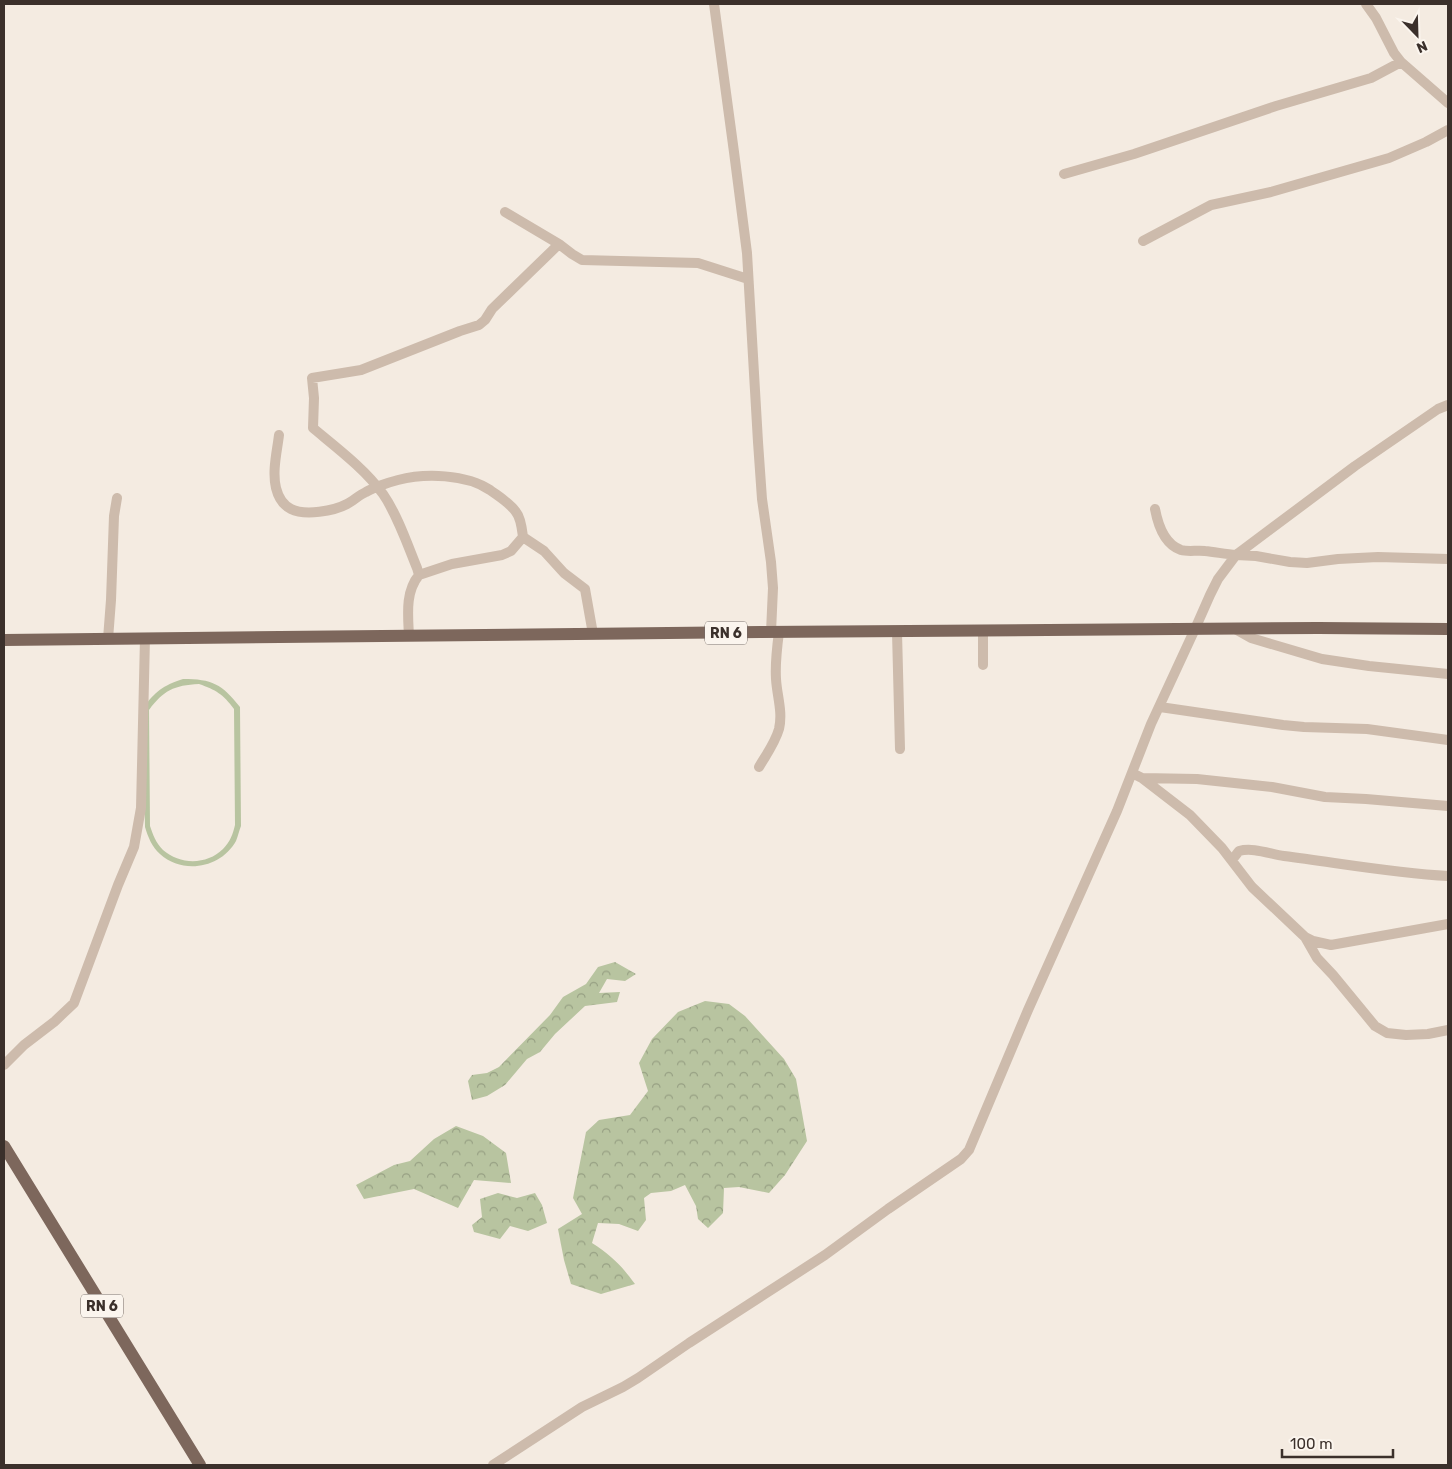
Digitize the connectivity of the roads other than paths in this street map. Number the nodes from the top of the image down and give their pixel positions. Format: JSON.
{"nodes":[{"id":1,"x":714,"y":4,"type":"edge"},
{"id":2,"x":1366,"y":4,"type":"edge"},
{"id":3,"x":1401,"y":62,"type":"junction"},
{"id":4,"x":1448,"y":103,"type":"edge"},
{"id":5,"x":1448,"y":130,"type":"edge"},
{"id":6,"x":1064,"y":174,"type":"dead end"},
{"id":7,"x":505,"y":212,"type":"dead end"},
{"id":8,"x":1144,"y":240,"type":"dead end"},
{"id":9,"x":559,"y":244,"type":"junction"},
{"id":10,"x":748,"y":278,"type":"junction"},
{"id":11,"x":1448,"y":405,"type":"edge"},
{"id":12,"x":279,"y":435,"type":"dead end"},
{"id":13,"x":377,"y":488,"type":"junction"},
{"id":14,"x":117,"y":498,"type":"dead end"},
{"id":15,"x":1155,"y":509,"type":"dead end"},
{"id":16,"x":523,"y":537,"type":"junction"},
{"id":17,"x":1236,"y":555,"type":"junction"},
{"id":18,"x":1448,"y":559,"type":"edge"},
{"id":19,"x":419,"y":575,"type":"junction"},
{"id":20,"x":1195,"y":629,"type":"junction"},
{"id":21,"x":1236,"y":629,"type":"junction"},
{"id":22,"x":1448,"y":629,"type":"edge"},
{"id":23,"x":983,"y":631,"type":"junction"},
{"id":24,"x":775,"y":632,"type":"junction"},
{"id":25,"x":897,"y":632,"type":"junction"},
{"id":26,"x":593,"y":634,"type":"junction"},
{"id":27,"x":409,"y":636,"type":"junction"},
{"id":28,"x":108,"y":638,"type":"junction"},
{"id":29,"x":145,"y":638,"type":"junction"},
{"id":30,"x":4,"y":640,"type":"edge"},
{"id":31,"x":983,"y":665,"type":"dead end"},
{"id":32,"x":1448,"y":674,"type":"edge"},
{"id":33,"x":1160,"y":707,"type":"junction"},
{"id":34,"x":1448,"y":740,"type":"edge"},
{"id":35,"x":900,"y":749,"type":"dead end"},
{"id":36,"x":759,"y":767,"type":"dead end"},
{"id":37,"x":1132,"y":773,"type":"junction"},
{"id":38,"x":1142,"y":778,"type":"junction"},
{"id":39,"x":1448,"y":806,"type":"edge"},
{"id":40,"x":1232,"y":860,"type":"junction"},
{"id":41,"x":1448,"y":876,"type":"edge"},
{"id":42,"x":1448,"y":924,"type":"edge"},
{"id":43,"x":1305,"y":937,"type":"junction"},
{"id":44,"x":1331,"y":945,"type":"junction"},
{"id":45,"x":1317,"y":958,"type":"junction"},
{"id":46,"x":1448,"y":1030,"type":"edge"},
{"id":47,"x":4,"y":1064,"type":"edge"},
{"id":48,"x":4,"y":1146,"type":"edge"},
{"id":49,"x":200,"y":1465,"type":"edge"},
{"id":50,"x":493,"y":1465,"type":"edge"}],
"edges":[{"from":1,"to":10,"type":"street"},
{"from":2,"to":3,"type":"street"},
{"from":3,"to":4,"type":"street"},
{"from":3,"to":6,"type":"street"},
{"from":5,"to":8,"type":"street"},
{"from":7,"to":9,"type":"street"},
{"from":9,"to":10,"type":"street"},
{"from":9,"to":13,"type":"street"},
{"from":10,"to":24,"type":"street"},
{"from":11,"to":17,"type":"street"},
{"from":12,"to":13,"type":"street"},
{"from":13,"to":16,"type":"street"},
{"from":13,"to":19,"type":"street"},
{"from":14,"to":28,"type":"street"},
{"from":15,"to":17,"type":"street"},
{"from":16,"to":19,"type":"street"},
{"from":16,"to":26,"type":"street"},
{"from":17,"to":18,"type":"street"},
{"from":17,"to":20,"type":"street"},
{"from":19,"to":27,"type":"street"},
{"from":20,"to":21,"type":"main road","number":"RN 6"},
{"from":20,"to":23,"type":"main road","number":"RN 6"},
{"from":20,"to":33,"type":"street"},
{"from":21,"to":22,"type":"main road","number":"RN 6"},
{"from":21,"to":32,"type":"street"},
{"from":23,"to":25,"type":"main road","number":"RN 6"},
{"from":23,"to":31,"type":"street"},
{"from":24,"to":25,"type":"main road","number":"RN 6"},
{"from":24,"to":26,"type":"main road","number":"RN 6"},
{"from":24,"to":36,"type":"street"},
{"from":25,"to":35,"type":"street"},
{"from":26,"to":27,"type":"main road","number":"RN 6"},
{"from":27,"to":29,"type":"main road","number":"RN 6"},
{"from":28,"to":29,"type":"main road","number":"RN 6"},
{"from":28,"to":30,"type":"main road","number":"RN 6"},
{"from":29,"to":47,"type":"street"},
{"from":33,"to":34,"type":"street"},
{"from":33,"to":37,"type":"street"},
{"from":37,"to":38,"type":"street"},
{"from":37,"to":50,"type":"street"},
{"from":38,"to":39,"type":"street"},
{"from":38,"to":40,"type":"street"},
{"from":40,"to":41,"type":"street"},
{"from":40,"to":43,"type":"street"},
{"from":42,"to":44,"type":"street"},
{"from":43,"to":44,"type":"street"},
{"from":43,"to":45,"type":"street"},
{"from":44,"to":45,"type":"street"},
{"from":45,"to":46,"type":"street"},
{"from":48,"to":49,"type":"main road","number":"RN 6"}]}
